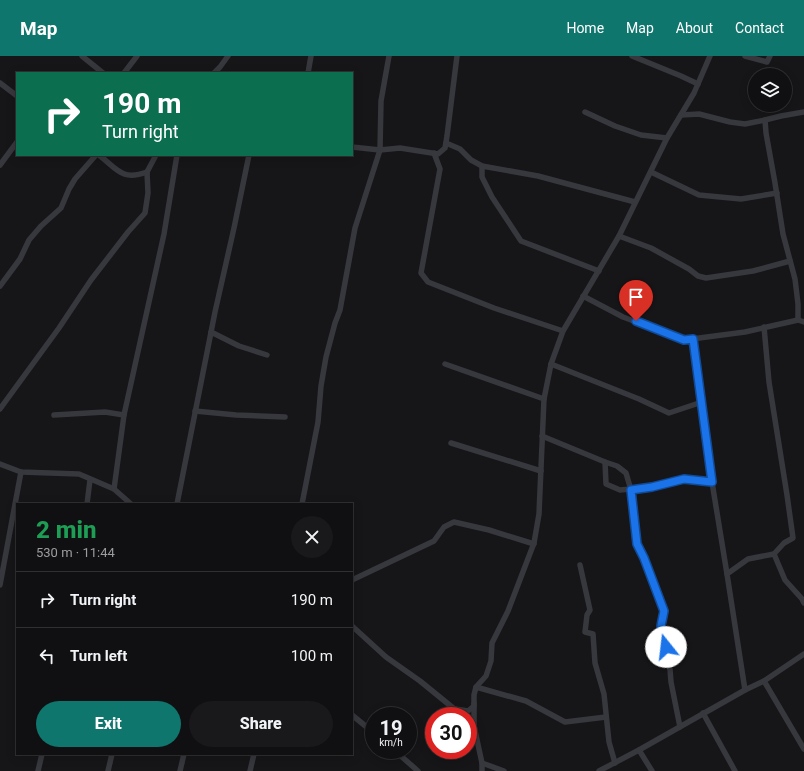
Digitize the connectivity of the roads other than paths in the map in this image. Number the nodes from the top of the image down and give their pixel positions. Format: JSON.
{"nodes":[{"id":1,"x":82,"y":56,"type":"edge"},
{"id":2,"x":137,"y":56,"type":"edge"},
{"id":3,"x":228,"y":56,"type":"edge"},
{"id":4,"x":311,"y":56,"type":"edge"},
{"id":5,"x":388,"y":56,"type":"edge"},
{"id":6,"x":457,"y":56,"type":"edge"},
{"id":7,"x":632,"y":56,"type":"edge"},
{"id":8,"x":710,"y":56,"type":"edge"},
{"id":9,"x":744,"y":56,"type":"edge"},
{"id":10,"x":770,"y":56,"type":"edge"},
{"id":11,"x":102,"y":72,"type":"edge"},
{"id":12,"x":125,"y":72,"type":"edge"},
{"id":13,"x":215,"y":72,"type":"edge"},
{"id":14,"x":308,"y":72,"type":"edge"},
{"id":15,"x":0,"y":83,"type":"edge"},
{"id":16,"x":698,"y":84,"type":"junction"},
{"id":17,"x":16,"y":95,"type":"edge"},
{"id":18,"x":585,"y":112,"type":"dead end"},
{"id":19,"x":804,"y":112,"type":"edge"},
{"id":20,"x":681,"y":115,"type":"junction"},
{"id":21,"x":765,"y":120,"type":"junction"},
{"id":22,"x":667,"y":138,"type":"junction"},
{"id":23,"x":16,"y":143,"type":"edge"},
{"id":24,"x":446,"y":143,"type":"junction"},
{"id":25,"x":353,"y":147,"type":"edge"},
{"id":26,"x":380,"y":150,"type":"junction"},
{"id":27,"x":434,"y":154,"type":"junction"},
{"id":28,"x":95,"y":156,"type":"edge"},
{"id":29,"x":101,"y":156,"type":"edge"},
{"id":30,"x":155,"y":156,"type":"edge"},
{"id":31,"x":177,"y":156,"type":"edge"},
{"id":32,"x":249,"y":156,"type":"edge"},
{"id":33,"x":0,"y":165,"type":"edge"},
{"id":34,"x":482,"y":166,"type":"junction"},
{"id":35,"x":147,"y":172,"type":"junction"},
{"id":36,"x":650,"y":172,"type":"junction"},
{"id":37,"x":776,"y":193,"type":"junction"},
{"id":38,"x":635,"y":202,"type":"junction"},
{"id":39,"x":619,"y":236,"type":"junction"},
{"id":40,"x":790,"y":261,"type":"junction"},
{"id":41,"x":599,"y":271,"type":"junction"},
{"id":42,"x":0,"y":286,"type":"edge"},
{"id":43,"x":583,"y":296,"type":"junction"},
{"id":44,"x":798,"y":320,"type":"junction"},
{"id":45,"x":804,"y":322,"type":"edge"},
{"id":46,"x":764,"y":327,"type":"junction"},
{"id":47,"x":211,"y":332,"type":"junction"},
{"id":48,"x":563,"y":332,"type":"junction"},
{"id":49,"x":693,"y":339,"type":"junction"},
{"id":50,"x":267,"y":355,"type":"dead end"},
{"id":51,"x":445,"y":364,"type":"dead end"},
{"id":52,"x":551,"y":364,"type":"junction"},
{"id":53,"x":544,"y":399,"type":"junction"},
{"id":54,"x":702,"y":402,"type":"junction"},
{"id":55,"x":0,"y":409,"type":"edge"},
{"id":56,"x":195,"y":411,"type":"junction"},
{"id":57,"x":54,"y":415,"type":"dead end"},
{"id":58,"x":124,"y":415,"type":"junction"},
{"id":59,"x":285,"y":417,"type":"dead end"},
{"id":60,"x":542,"y":436,"type":"junction"},
{"id":61,"x":452,"y":443,"type":"dead end"},
{"id":62,"x":605,"y":462,"type":"junction"},
{"id":63,"x":0,"y":464,"type":"edge"},
{"id":64,"x":541,"y":471,"type":"junction"},
{"id":65,"x":22,"y":472,"type":"junction"},
{"id":66,"x":90,"y":480,"type":"junction"},
{"id":67,"x":712,"y":482,"type":"junction"},
{"id":68,"x":114,"y":489,"type":"junction"},
{"id":69,"x":631,"y":490,"type":"junction"},
{"id":70,"x":87,"y":503,"type":"edge"},
{"id":71,"x":130,"y":503,"type":"edge"},
{"id":72,"x":177,"y":503,"type":"edge"},
{"id":73,"x":302,"y":503,"type":"edge"},
{"id":74,"x":534,"y":544,"type":"junction"},
{"id":75,"x":774,"y":554,"type":"junction"},
{"id":76,"x":580,"y":565,"type":"dead end"},
{"id":77,"x":727,"y":574,"type":"junction"},
{"id":78,"x":353,"y":580,"type":"edge"},
{"id":79,"x":0,"y":584,"type":"edge"},
{"id":80,"x":804,"y":603,"type":"edge"},
{"id":81,"x":353,"y":627,"type":"edge"},
{"id":82,"x":804,"y":654,"type":"edge"},
{"id":83,"x":764,"y":681,"type":"junction"},
{"id":84,"x":476,"y":687,"type":"junction"},
{"id":85,"x":745,"y":690,"type":"junction"},
{"id":86,"x":474,"y":696,"type":"junction"},
{"id":87,"x":451,"y":707,"type":"edge"},
{"id":88,"x":473,"y":707,"type":"edge"},
{"id":89,"x":474,"y":707,"type":"edge"},
{"id":90,"x":703,"y":713,"type":"junction"},
{"id":91,"x":353,"y":716,"type":"edge"},
{"id":92,"x":606,"y":717,"type":"junction"},
{"id":93,"x":365,"y":726,"type":"edge"},
{"id":94,"x":680,"y":727,"type":"junction"},
{"id":95,"x":477,"y":740,"type":"edge"},
{"id":96,"x":804,"y":749,"type":"edge"},
{"id":97,"x":639,"y":750,"type":"junction"},
{"id":98,"x":42,"y":755,"type":"edge"},
{"id":99,"x":112,"y":755,"type":"edge"},
{"id":100,"x":184,"y":755,"type":"edge"},
{"id":101,"x":254,"y":755,"type":"edge"},
{"id":102,"x":404,"y":759,"type":"edge"},
{"id":103,"x":482,"y":763,"type":"junction"},
{"id":104,"x":615,"y":763,"type":"junction"},
{"id":105,"x":38,"y":771,"type":"edge"},
{"id":106,"x":108,"y":771,"type":"edge"},
{"id":107,"x":180,"y":771,"type":"edge"},
{"id":108,"x":250,"y":771,"type":"edge"},
{"id":109,"x":418,"y":771,"type":"edge"},
{"id":110,"x":482,"y":771,"type":"edge"},
{"id":111,"x":504,"y":771,"type":"edge"},
{"id":112,"x":599,"y":771,"type":"edge"},
{"id":113,"x":652,"y":771,"type":"edge"},
{"id":114,"x":735,"y":771,"type":"edge"}],
"edges":[{"from":1,"to":11,"type":"street"},
{"from":2,"to":12,"type":"street"},
{"from":3,"to":13,"type":"street"},
{"from":4,"to":14,"type":"street"},
{"from":5,"to":26,"type":"street"},
{"from":6,"to":24,"type":"street"},
{"from":7,"to":16,"type":"street"},
{"from":8,"to":16,"type":"street"},
{"from":9,"to":10,"type":"street"},
{"from":15,"to":17,"type":"street"},
{"from":16,"to":20,"type":"street"},
{"from":18,"to":22,"type":"street"},
{"from":19,"to":21,"type":"street"},
{"from":20,"to":21,"type":"street"},
{"from":20,"to":22,"type":"street"},
{"from":21,"to":37,"type":"street"},
{"from":22,"to":36,"type":"street"},
{"from":23,"to":33,"type":"street"},
{"from":24,"to":27,"type":"street"},
{"from":24,"to":34,"type":"street"},
{"from":25,"to":26,"type":"street"},
{"from":26,"to":27,"type":"street"},
{"from":26,"to":73,"type":"street"},
{"from":27,"to":48,"type":"street"},
{"from":28,"to":42,"type":"street"},
{"from":29,"to":35,"type":"street"},
{"from":30,"to":35,"type":"street"},
{"from":31,"to":58,"type":"street"},
{"from":32,"to":47,"type":"street"},
{"from":34,"to":38,"type":"street"},
{"from":34,"to":41,"type":"street"},
{"from":35,"to":55,"type":"street"},
{"from":36,"to":37,"type":"street"},
{"from":36,"to":38,"type":"street"},
{"from":37,"to":40,"type":"street"},
{"from":38,"to":39,"type":"street"},
{"from":39,"to":40,"type":"street"},
{"from":39,"to":41,"type":"street"},
{"from":40,"to":44,"type":"street"},
{"from":41,"to":43,"type":"street"},
{"from":43,"to":48,"type":"street"},
{"from":43,"to":49,"type":"street"},
{"from":44,"to":45,"type":"street"},
{"from":44,"to":46,"type":"street"},
{"from":46,"to":49,"type":"street"},
{"from":46,"to":75,"type":"street"},
{"from":47,"to":50,"type":"street"},
{"from":47,"to":56,"type":"street"},
{"from":48,"to":52,"type":"street"},
{"from":49,"to":54,"type":"street"},
{"from":51,"to":53,"type":"street"},
{"from":52,"to":53,"type":"street"},
{"from":52,"to":54,"type":"street"},
{"from":53,"to":60,"type":"street"},
{"from":54,"to":67,"type":"street"},
{"from":56,"to":59,"type":"street"},
{"from":56,"to":72,"type":"street"},
{"from":57,"to":58,"type":"street"},
{"from":58,"to":68,"type":"street"},
{"from":60,"to":62,"type":"street"},
{"from":60,"to":64,"type":"street"},
{"from":61,"to":64,"type":"street"},
{"from":62,"to":69,"type":"street"},
{"from":62,"to":69,"type":"street"},
{"from":63,"to":65,"type":"street"},
{"from":64,"to":74,"type":"street"},
{"from":65,"to":66,"type":"street"},
{"from":65,"to":79,"type":"street"},
{"from":66,"to":68,"type":"street"},
{"from":66,"to":70,"type":"street"},
{"from":67,"to":69,"type":"street"},
{"from":67,"to":77,"type":"street"},
{"from":68,"to":71,"type":"street"},
{"from":69,"to":94,"type":"street"},
{"from":74,"to":78,"type":"street"},
{"from":74,"to":84,"type":"street"},
{"from":75,"to":77,"type":"street"},
{"from":75,"to":80,"type":"street"},
{"from":76,"to":92,"type":"street"},
{"from":77,"to":85,"type":"street"},
{"from":81,"to":87,"type":"street"},
{"from":82,"to":83,"type":"street"},
{"from":83,"to":85,"type":"street"},
{"from":83,"to":96,"type":"street"},
{"from":84,"to":86,"type":"street"},
{"from":84,"to":92,"type":"street"},
{"from":85,"to":90,"type":"street"},
{"from":86,"to":88,"type":"street"},
{"from":86,"to":89,"type":"street"},
{"from":90,"to":94,"type":"street"},
{"from":90,"to":114,"type":"street"},
{"from":91,"to":93,"type":"street"},
{"from":92,"to":104,"type":"street"},
{"from":94,"to":97,"type":"street"},
{"from":95,"to":103,"type":"street"},
{"from":97,"to":104,"type":"street"},
{"from":97,"to":113,"type":"street"},
{"from":98,"to":105,"type":"street"},
{"from":99,"to":106,"type":"street"},
{"from":100,"to":107,"type":"street"},
{"from":101,"to":108,"type":"street"},
{"from":102,"to":109,"type":"street"},
{"from":103,"to":110,"type":"street"},
{"from":103,"to":111,"type":"street"},
{"from":104,"to":112,"type":"street"}]}
